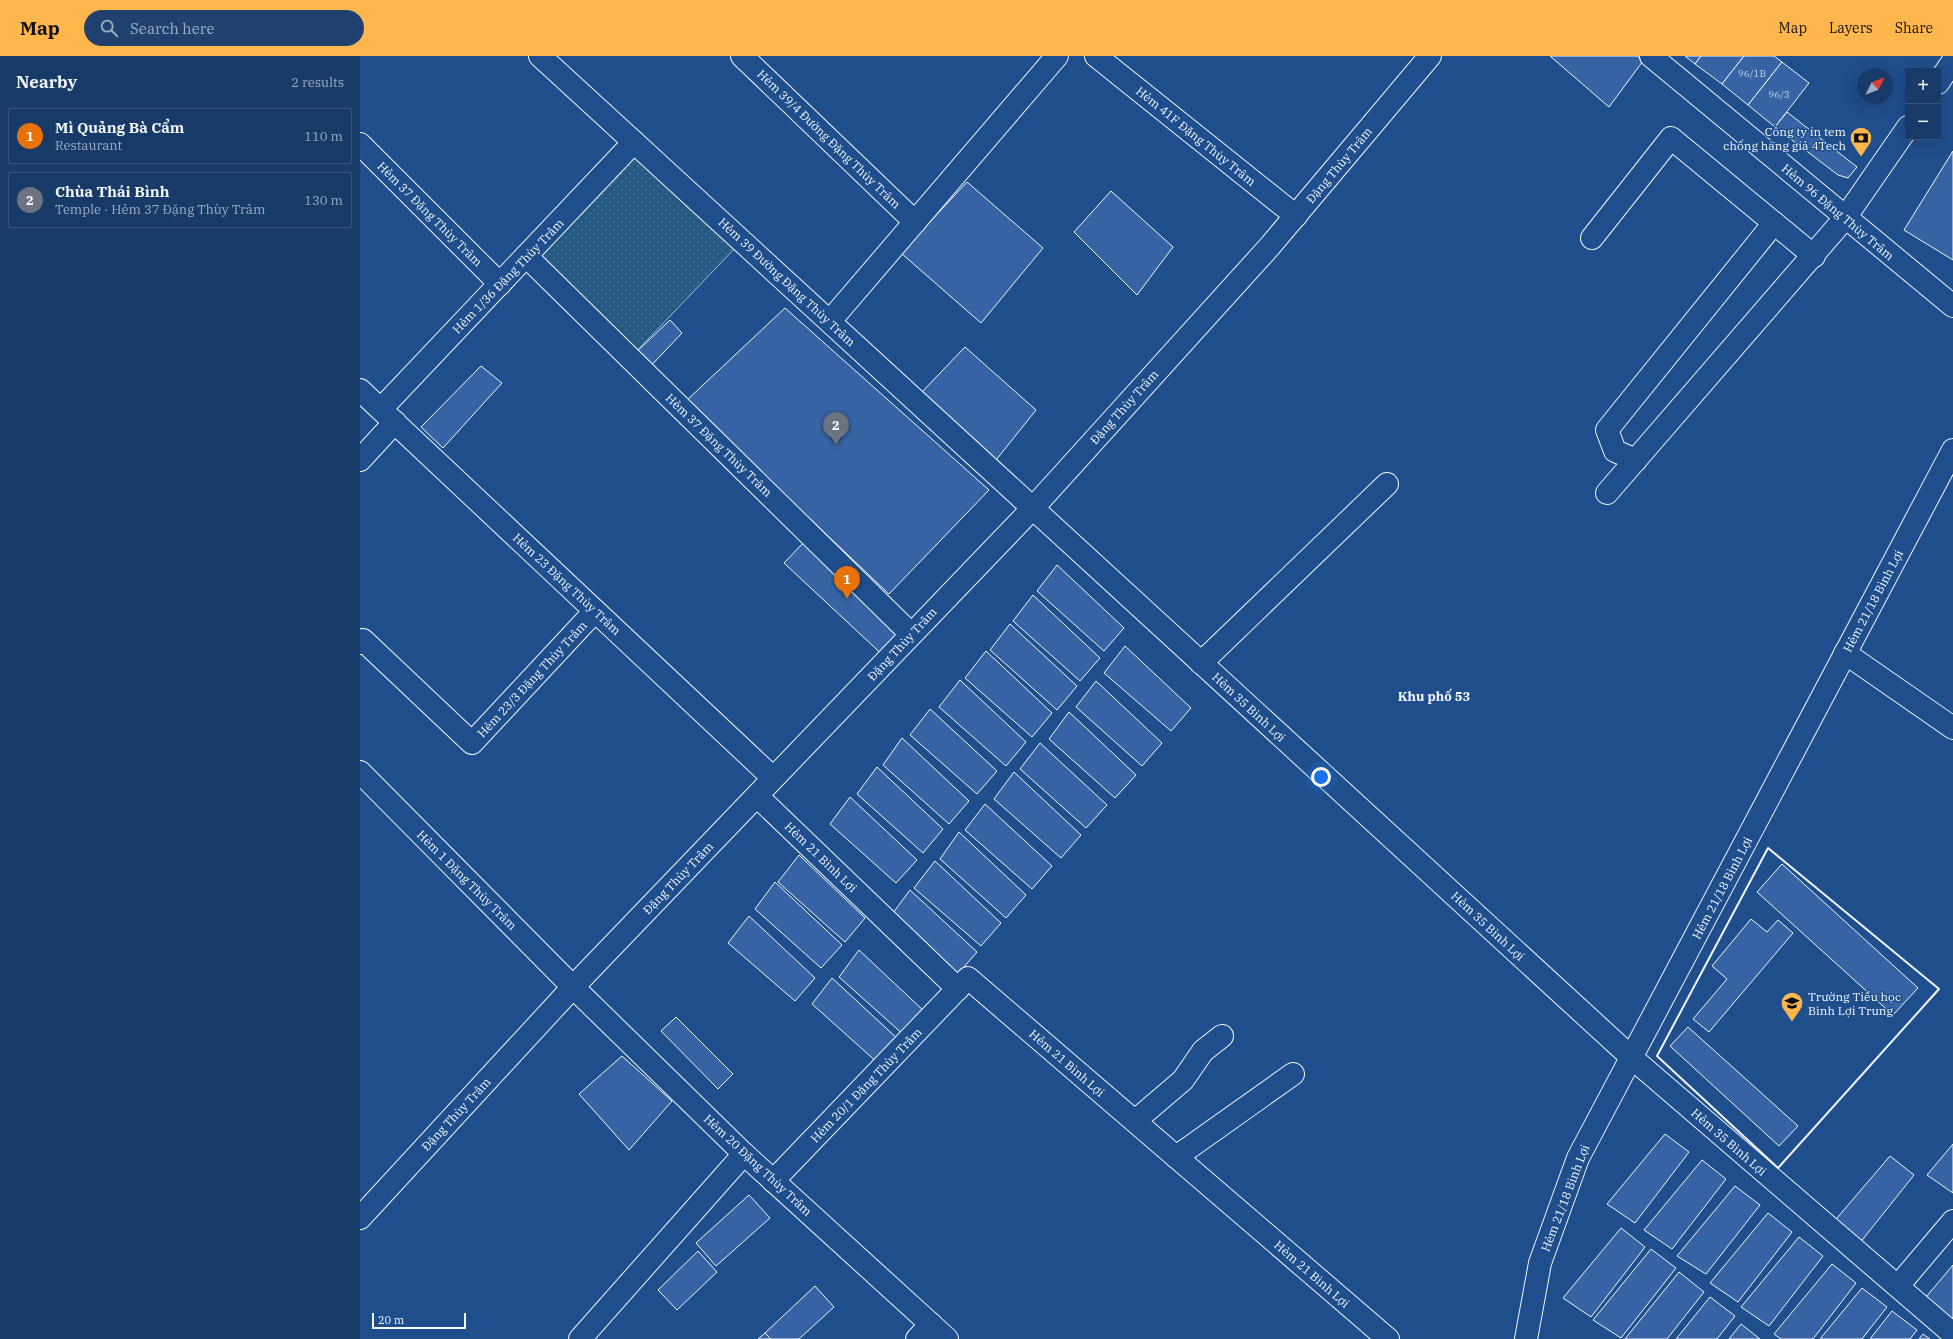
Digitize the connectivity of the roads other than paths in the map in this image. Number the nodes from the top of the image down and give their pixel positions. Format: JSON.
{"nodes":[{"id":1,"x":540,"y":56,"type":"edge"},
{"id":2,"x":742,"y":56,"type":"edge"},
{"id":3,"x":1057,"y":56,"type":"edge"},
{"id":4,"x":1096,"y":56,"type":"edge"},
{"id":5,"x":1430,"y":56,"type":"edge"},
{"id":6,"x":1650,"y":56,"type":"edge"},
{"id":7,"x":1953,"y":62,"type":"edge"},
{"id":8,"x":1941,"y":79,"type":"edge"},
{"id":9,"x":1905,"y":131,"type":"edge"},
{"id":10,"x":634,"y":142,"type":"junction"},
{"id":11,"x":360,"y":144,"type":"edge"},
{"id":12,"x":1296,"y":216,"type":"junction"},
{"id":13,"x":1845,"y":218,"type":"junction"},
{"id":14,"x":915,"y":222,"type":"junction"},
{"id":15,"x":1774,"y":223,"type":"junction"},
{"id":16,"x":1592,"y":238,"type":"dead end"},
{"id":17,"x":526,"y":256,"type":"junction"},
{"id":18,"x":1814,"y":256,"type":"junction"},
{"id":19,"x":500,"y":284,"type":"junction"},
{"id":20,"x":1953,"y":306,"type":"edge"},
{"id":21,"x":830,"y":321,"type":"junction"},
{"id":22,"x":360,"y":390,"type":"edge"},
{"id":23,"x":388,"y":416,"type":"junction"},
{"id":24,"x":1953,"y":450,"type":"edge"},
{"id":25,"x":360,"y":460,"type":"edge"},
{"id":26,"x":1636,"y":460,"type":"junction"},
{"id":27,"x":1388,"y":484,"type":"dead end"},
{"id":28,"x":1607,"y":493,"type":"dead end"},
{"id":29,"x":1033,"y":508,"type":"junction"},
{"id":30,"x":595,"y":611,"type":"junction"},
{"id":31,"x":911,"y":634,"type":"junction"},
{"id":32,"x":361,"y":641,"type":"edge"},
{"id":33,"x":1845,"y":653,"type":"junction"},
{"id":34,"x":1201,"y":663,"type":"junction"},
{"id":35,"x":1953,"y":728,"type":"edge"},
{"id":36,"x":360,"y":772,"type":"edge"},
{"id":37,"x":773,"y":778,"type":"junction"},
{"id":38,"x":757,"y":796,"type":"junction"},
{"id":39,"x":573,"y":987,"type":"junction"},
{"id":40,"x":958,"y":989,"type":"junction"},
{"id":41,"x":1222,"y":1036,"type":"dead end"},
{"id":42,"x":1632,"y":1058,"type":"junction"},
{"id":43,"x":1293,"y":1074,"type":"dead end"},
{"id":44,"x":1135,"y":1121,"type":"junction"},
{"id":45,"x":744,"y":1154,"type":"junction"},
{"id":46,"x":1176,"y":1157,"type":"junction"},
{"id":47,"x":773,"y":1181,"type":"junction"},
{"id":48,"x":360,"y":1218,"type":"edge"},
{"id":49,"x":1953,"y":1221,"type":"edge"},
{"id":50,"x":1898,"y":1286,"type":"junction"},
{"id":51,"x":924,"y":1332,"type":"edge"},
{"id":52,"x":1953,"y":1334,"type":"edge"},
{"id":53,"x":580,"y":1339,"type":"edge"},
{"id":54,"x":947,"y":1339,"type":"edge"},
{"id":55,"x":1388,"y":1339,"type":"edge"},
{"id":56,"x":1526,"y":1339,"type":"edge"}],
"edges":[{"from":1,"to":10,"type":"street","name":"Hẻm 39 Đường Đặng Thùy Trâm"},
{"from":2,"to":14,"type":"street","name":"Hẻm 39/4 Đường Đặng Thùy Trâm"},
{"from":3,"to":14,"type":"street"},
{"from":4,"to":12,"type":"street","name":"Hẻm 41F Đặng Thùy Trâm"},
{"from":5,"to":12,"type":"street","name":"Đặng Thùy Trâm"},
{"from":6,"to":13,"type":"street","name":"Hẻm 96 Đặng Thùy Trâm"},
{"from":7,"to":8,"type":"street"},
{"from":9,"to":13,"type":"street"},
{"from":10,"to":17,"type":"street","name":"Hẻm 1/36 Đặng Thùy Trâm"},
{"from":10,"to":21,"type":"street","name":"Hẻm 39 Đường Đặng Thùy Trâm"},
{"from":11,"to":19,"type":"street","name":"Hẻm 37 Đặng Thùy Trâm"},
{"from":12,"to":29,"type":"street","name":"Đặng Thùy Trâm"},
{"from":13,"to":18,"type":"street"},
{"from":13,"to":20,"type":"street","name":"Hẻm 96 Đặng Thùy Trâm"},
{"from":14,"to":21,"type":"street"},
{"from":15,"to":16,"type":"street"},
{"from":15,"to":18,"type":"street"},
{"from":15,"to":26,"type":"street"},
{"from":17,"to":19,"type":"street","name":"Hẻm 1/36 Đặng Thùy Trâm"},
{"from":17,"to":31,"type":"street","name":"Hẻm 37 Đặng Thùy Trâm"},
{"from":18,"to":26,"type":"street"},
{"from":19,"to":23,"type":"street","name":"Hẻm 1/36 Đặng Thùy Trâm"},
{"from":21,"to":29,"type":"street","name":"Hẻm 39 Đường Đặng Thùy Trâm"},
{"from":22,"to":23,"type":"street","name":"Hẻm 23 Đặng Thùy Trâm"},
{"from":23,"to":25,"type":"street","name":"Hẻm 1/36 Đặng Thùy Trâm"},
{"from":23,"to":30,"type":"street","name":"Hẻm 23 Đặng Thùy Trâm"},
{"from":24,"to":33,"type":"street","name":"Hẻm 21/18 Bình Lợi"},
{"from":26,"to":28,"type":"street"},
{"from":27,"to":34,"type":"street"},
{"from":29,"to":31,"type":"street","name":"Đặng Thùy Trâm"},
{"from":29,"to":34,"type":"street","name":"Hẻm 35 Bình Lợi"},
{"from":30,"to":32,"type":"street","name":"Hẻm 23/3 Đặng Thùy Trâm"},
{"from":30,"to":37,"type":"street","name":"Hẻm 23 Đặng Thùy Trâm"},
{"from":31,"to":37,"type":"street","name":"Đặng Thùy Trâm"},
{"from":33,"to":35,"type":"street"},
{"from":33,"to":42,"type":"street","name":"Hẻm 21/18 Bình Lợi"},
{"from":34,"to":42,"type":"street","name":"Hẻm 35 Bình Lợi"},
{"from":36,"to":39,"type":"street","name":"Hẻm 1 Đặng Thùy Trâm"},
{"from":37,"to":38,"type":"street","name":"Đặng Thùy Trâm"},
{"from":38,"to":39,"type":"street","name":"Đặng Thùy Trâm"},
{"from":38,"to":40,"type":"street","name":"Hẻm 21 Bình Lợi"},
{"from":39,"to":45,"type":"street","name":"Hẻm 20 Đặng Thùy Trâm"},
{"from":39,"to":48,"type":"street","name":"Đặng Thùy Trâm"},
{"from":40,"to":44,"type":"street","name":"Hẻm 21 Bình Lợi"},
{"from":40,"to":47,"type":"street","name":"Hẻm 20/1 Đặng Thùy Trâm"},
{"from":41,"to":44,"type":"street"},
{"from":42,"to":50,"type":"street","name":"Hẻm 35 Bình Lợi"},
{"from":42,"to":56,"type":"street","name":"Hẻm 21/18 Bình Lợi"},
{"from":43,"to":46,"type":"street"},
{"from":44,"to":46,"type":"street","name":"Hẻm 21 Bình Lợi"},
{"from":45,"to":47,"type":"street","name":"Hẻm 20 Đặng Thùy Trâm"},
{"from":45,"to":53,"type":"street"},
{"from":46,"to":55,"type":"street","name":"Hẻm 21 Bình Lợi"},
{"from":47,"to":51,"type":"street","name":"Hẻm 20 Đặng Thùy Trâm"},
{"from":49,"to":50,"type":"street"},
{"from":50,"to":52,"type":"street","name":"Hẻm 35 Bình Lợi"},
{"from":51,"to":54,"type":"street","name":"Hẻm 20 Đặng Thùy Trâm"}]}
